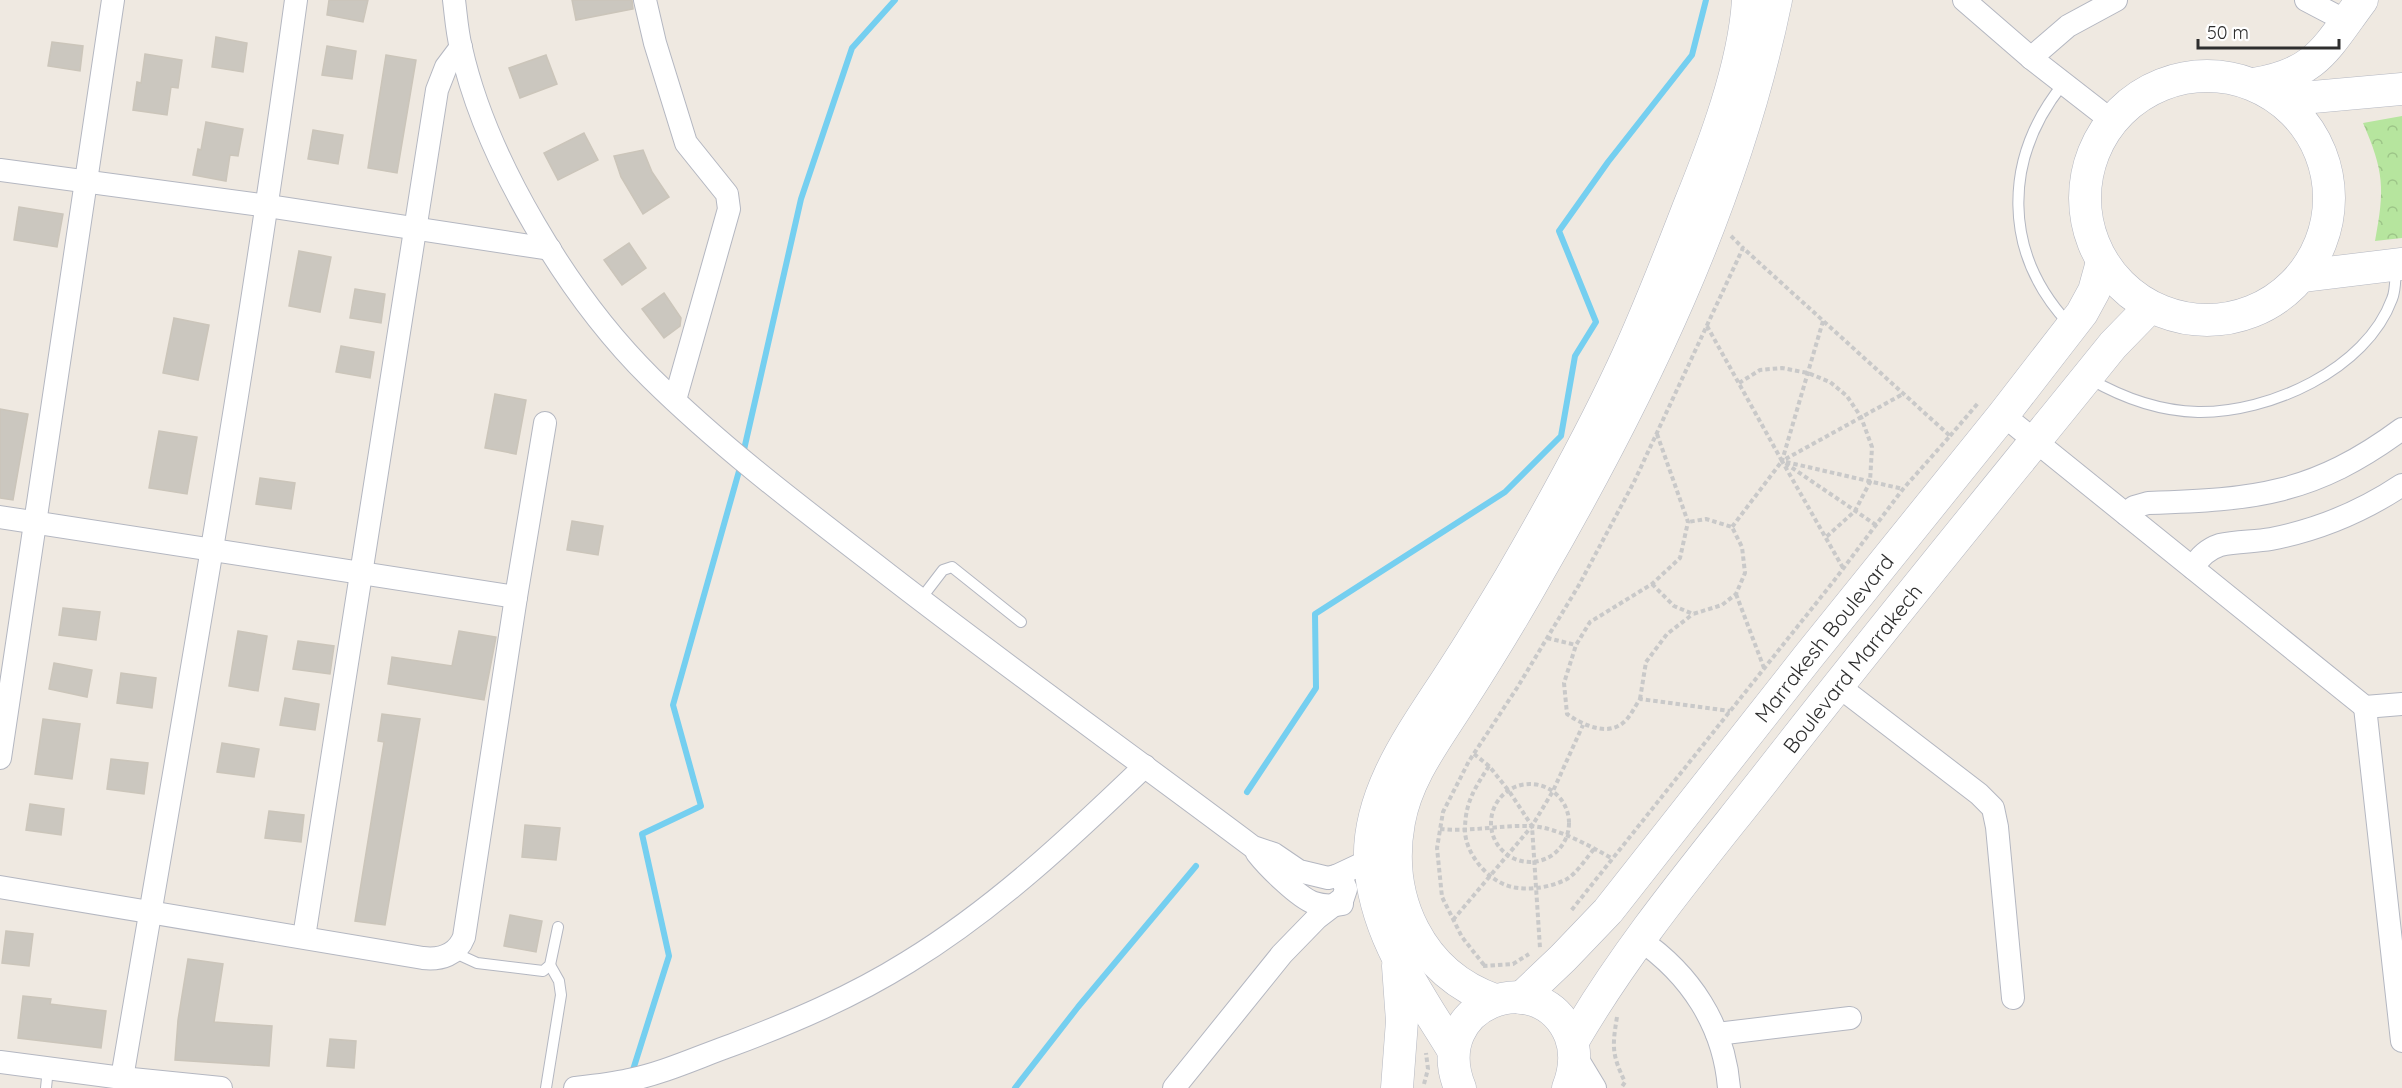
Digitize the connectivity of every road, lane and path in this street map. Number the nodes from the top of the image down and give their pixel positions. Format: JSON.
{"nodes":[{"id":1,"x":113,"y":0,"type":"edge"},
{"id":2,"x":296,"y":0,"type":"edge"},
{"id":3,"x":454,"y":0,"type":"edge"},
{"id":4,"x":645,"y":0,"type":"edge"},
{"id":5,"x":1748,"y":0,"type":"edge"},
{"id":6,"x":1776,"y":0,"type":"edge"},
{"id":7,"x":1965,"y":0,"type":"edge"},
{"id":8,"x":2116,"y":0,"type":"edge"},
{"id":9,"x":2306,"y":0,"type":"edge"},
{"id":10,"x":2354,"y":11,"type":"edge"},
{"id":11,"x":461,"y":47,"type":"junction"},
{"id":12,"x":2325,"y":49,"type":"junction"},
{"id":13,"x":2031,"y":58,"type":"junction"},
{"id":14,"x":2063,"y":84,"type":"junction"},
{"id":15,"x":2263,"y":89,"type":"junction"},
{"id":16,"x":2402,"y":89,"type":"edge"},
{"id":17,"x":2313,"y":97,"type":"junction"},
{"id":18,"x":2112,"y":121,"type":"junction"},
{"id":19,"x":2310,"y":131,"type":"junction"},
{"id":20,"x":0,"y":170,"type":"edge"},
{"id":21,"x":85,"y":180,"type":"junction"},
{"id":22,"x":268,"y":206,"type":"junction"},
{"id":23,"x":416,"y":230,"type":"junction"},
{"id":24,"x":550,"y":249,"type":"junction"},
{"id":25,"x":2102,"y":262,"type":"junction"},
{"id":26,"x":2399,"y":265,"type":"edge"},
{"id":27,"x":2302,"y":276,"type":"junction"},
{"id":28,"x":2150,"y":308,"type":"junction"},
{"id":29,"x":1823,"y":321,"type":"junction"},
{"id":30,"x":1707,"y":326,"type":"junction"},
{"id":31,"x":2071,"y":327,"type":"junction"},
{"id":32,"x":1808,"y":373,"type":"junction"},
{"id":33,"x":2087,"y":377,"type":"junction"},
{"id":34,"x":1739,"y":383,"type":"junction"},
{"id":35,"x":1903,"y":394,"type":"junction"},
{"id":36,"x":675,"y":400,"type":"junction"},
{"id":37,"x":2003,"y":415,"type":"junction"},
{"id":38,"x":1861,"y":417,"type":"junction"},
{"id":39,"x":545,"y":423,"type":"dead end"},
{"id":40,"x":2402,"y":429,"type":"edge"},
{"id":41,"x":1656,"y":434,"type":"junction"},
{"id":42,"x":2036,"y":441,"type":"junction"},
{"id":43,"x":1782,"y":461,"type":"junction"},
{"id":44,"x":1869,"y":482,"type":"junction"},
{"id":45,"x":2402,"y":485,"type":"edge"},
{"id":46,"x":1903,"y":489,"type":"junction"},
{"id":47,"x":1855,"y":511,"type":"junction"},
{"id":48,"x":2126,"y":514,"type":"junction"},
{"id":49,"x":0,"y":517,"type":"edge"},
{"id":50,"x":35,"y":522,"type":"junction"},
{"id":51,"x":1688,"y":522,"type":"junction"},
{"id":52,"x":1876,"y":525,"type":"junction"},
{"id":53,"x":1732,"y":527,"type":"junction"},
{"id":54,"x":1826,"y":537,"type":"junction"},
{"id":55,"x":213,"y":551,"type":"junction"},
{"id":56,"x":1843,"y":568,"type":"junction"},
{"id":57,"x":2193,"y":568,"type":"junction"},
{"id":58,"x":362,"y":572,"type":"junction"},
{"id":59,"x":1652,"y":584,"type":"junction"},
{"id":60,"x":1736,"y":594,"type":"junction"},
{"id":61,"x":516,"y":597,"type":"junction"},
{"id":62,"x":920,"y":600,"type":"junction"},
{"id":63,"x":1693,"y":614,"type":"junction"},
{"id":64,"x":1022,"y":622,"type":"dead end"},
{"id":65,"x":1547,"y":638,"type":"junction"},
{"id":66,"x":1576,"y":645,"type":"junction"},
{"id":67,"x":1764,"y":668,"type":"junction"},
{"id":68,"x":1837,"y":685,"type":"junction"},
{"id":69,"x":1640,"y":699,"type":"junction"},
{"id":70,"x":2402,"y":704,"type":"edge"},
{"id":71,"x":2365,"y":707,"type":"junction"},
{"id":72,"x":1730,"y":711,"type":"junction"},
{"id":73,"x":1583,"y":725,"type":"junction"},
{"id":74,"x":1474,"y":754,"type":"junction"},
{"id":75,"x":0,"y":758,"type":"edge"},
{"id":76,"x":1144,"y":766,"type":"junction"},
{"id":77,"x":1489,"y":766,"type":"junction"},
{"id":78,"x":1509,"y":791,"type":"junction"},
{"id":79,"x":1552,"y":791,"type":"junction"},
{"id":80,"x":1532,"y":826,"type":"junction"},
{"id":81,"x":1440,"y":829,"type":"junction"},
{"id":82,"x":1491,"y":829,"type":"junction"},
{"id":83,"x":1465,"y":831,"type":"junction"},
{"id":84,"x":1567,"y":836,"type":"junction"},
{"id":85,"x":1253,"y":847,"type":"junction"},
{"id":86,"x":1595,"y":848,"type":"junction"},
{"id":87,"x":1508,"y":856,"type":"junction"},
{"id":88,"x":1613,"y":859,"type":"junction"},
{"id":89,"x":1370,"y":860,"type":"junction"},
{"id":90,"x":1534,"y":862,"type":"junction"},
{"id":91,"x":1491,"y":876,"type":"junction"},
{"id":92,"x":1332,"y":877,"type":"junction"},
{"id":93,"x":0,"y":887,"type":"edge"},
{"id":94,"x":1536,"y":889,"type":"junction"},
{"id":95,"x":1310,"y":900,"type":"junction"},
{"id":96,"x":1334,"y":906,"type":"junction"},
{"id":97,"x":1380,"y":910,"type":"junction"},
{"id":98,"x":150,"y":913,"type":"junction"},
{"id":99,"x":1453,"y":920,"type":"junction"},
{"id":100,"x":1562,"y":921,"type":"dead end"},
{"id":101,"x":558,"y":927,"type":"dead end"},
{"id":102,"x":304,"y":937,"type":"junction"},
{"id":103,"x":1639,"y":939,"type":"junction"},
{"id":104,"x":1548,"y":950,"type":"junction"},
{"id":105,"x":453,"y":952,"type":"junction"},
{"id":106,"x":1282,"y":954,"type":"junction"},
{"id":107,"x":2397,"y":954,"type":"edge"},
{"id":108,"x":1396,"y":957,"type":"junction"},
{"id":109,"x":550,"y":965,"type":"junction"},
{"id":110,"x":1493,"y":988,"type":"junction"},
{"id":111,"x":2013,"y":998,"type":"dead end"},
{"id":112,"x":1597,"y":1000,"type":"junction"},
{"id":113,"x":1850,"y":1018,"type":"dead end"},
{"id":114,"x":1717,"y":1034,"type":"junction"},
{"id":115,"x":2402,"y":1041,"type":"edge"},
{"id":116,"x":1574,"y":1048,"type":"junction"},
{"id":117,"x":0,"y":1062,"type":"edge"},
{"id":118,"x":1454,"y":1076,"type":"edge"},
{"id":119,"x":47,"y":1078,"type":"edge"},
{"id":120,"x":122,"y":1078,"type":"junction"},
{"id":121,"x":221,"y":1088,"type":"edge"},
{"id":122,"x":546,"y":1088,"type":"edge"},
{"id":123,"x":575,"y":1088,"type":"edge"},
{"id":124,"x":1174,"y":1088,"type":"edge"},
{"id":125,"x":1397,"y":1088,"type":"edge"},
{"id":126,"x":1568,"y":1088,"type":"edge"},
{"id":127,"x":1595,"y":1088,"type":"edge"},
{"id":128,"x":1621,"y":1088,"type":"edge"},
{"id":129,"x":1729,"y":1088,"type":"edge"}],
"edges":[{"from":1,"to":21,"type":"street"},
{"from":2,"to":22,"type":"street"},
{"from":3,"to":11,"type":"street"},
{"from":4,"to":36,"type":"street"},
{"from":5,"to":89,"type":"main road"},
{"from":6,"to":110,"type":"main road"},
{"from":7,"to":13,"type":"street"},
{"from":8,"to":13,"type":"street"},
{"from":9,"to":10,"type":"street"},
{"from":10,"to":12,"type":"main road"},
{"from":11,"to":23,"type":"street"},
{"from":11,"to":24,"type":"street"},
{"from":12,"to":15,"type":"main road"},
{"from":12,"to":17,"type":"main road"},
{"from":13,"to":14,"type":"street"},
{"from":14,"to":18,"type":"street"},
{"from":14,"to":31,"type":"lane"},
{"from":15,"to":17,"type":"main road"},
{"from":15,"to":18,"type":"main road"},
{"from":15,"to":19,"type":"main road"},
{"from":16,"to":17,"type":"main road"},
{"from":17,"to":19,"type":"main road"},
{"from":18,"to":25,"type":"main road"},
{"from":19,"to":27,"type":"main road"},
{"from":20,"to":21,"type":"street"},
{"from":21,"to":22,"type":"street"},
{"from":21,"to":50,"type":"street"},
{"from":22,"to":23,"type":"street"},
{"from":22,"to":55,"type":"street"},
{"from":23,"to":24,"type":"street"},
{"from":23,"to":58,"type":"street"},
{"from":24,"to":36,"type":"street"},
{"from":25,"to":28,"type":"main road"},
{"from":25,"to":31,"type":"main road","name":"Marrakesh Boulevard"},
{"from":26,"to":27,"type":"main road"},
{"from":26,"to":33,"type":"lane"},
{"from":27,"to":28,"type":"main road"},
{"from":28,"to":33,"type":"main road","name":"Boulevard Marrakech"},
{"from":29,"to":30,"type":"path"},
{"from":29,"to":32,"type":"path"},
{"from":29,"to":35,"type":"path"},
{"from":30,"to":34,"type":"path"},
{"from":30,"to":41,"type":"path"},
{"from":31,"to":37,"type":"main road","name":"Marrakesh Boulevard"},
{"from":32,"to":34,"type":"path"},
{"from":32,"to":38,"type":"path"},
{"from":32,"to":43,"type":"path"},
{"from":33,"to":42,"type":"main road","name":"Boulevard Marrakech"},
{"from":34,"to":43,"type":"path"},
{"from":35,"to":38,"type":"path"},
{"from":35,"to":46,"type":"path"},
{"from":36,"to":62,"type":"street"},
{"from":37,"to":42,"type":"street"},
{"from":37,"to":104,"type":"main road","name":"Marrakesh Boulevard"},
{"from":38,"to":43,"type":"path"},
{"from":38,"to":44,"type":"path"},
{"from":39,"to":61,"type":"street"},
{"from":40,"to":48,"type":"street"},
{"from":41,"to":51,"type":"path"},
{"from":41,"to":65,"type":"path"},
{"from":42,"to":48,"type":"street"},
{"from":42,"to":68,"type":"main road","name":"Boulevard Marrakech"},
{"from":43,"to":44,"type":"path"},
{"from":43,"to":47,"type":"path"},
{"from":43,"to":53,"type":"path"},
{"from":43,"to":54,"type":"path"},
{"from":44,"to":46,"type":"path"},
{"from":44,"to":47,"type":"path"},
{"from":45,"to":57,"type":"street"},
{"from":46,"to":52,"type":"path"},
{"from":47,"to":52,"type":"path"},
{"from":47,"to":54,"type":"path"},
{"from":48,"to":57,"type":"street"},
{"from":49,"to":50,"type":"street"},
{"from":50,"to":55,"type":"street"},
{"from":50,"to":75,"type":"street"},
{"from":51,"to":53,"type":"path"},
{"from":51,"to":59,"type":"path"},
{"from":52,"to":56,"type":"path"},
{"from":53,"to":60,"type":"path"},
{"from":54,"to":56,"type":"path"},
{"from":55,"to":58,"type":"street"},
{"from":55,"to":98,"type":"street"},
{"from":56,"to":67,"type":"path"},
{"from":57,"to":71,"type":"street"},
{"from":58,"to":61,"type":"street"},
{"from":58,"to":102,"type":"street"},
{"from":59,"to":63,"type":"path"},
{"from":59,"to":66,"type":"path"},
{"from":60,"to":63,"type":"path"},
{"from":60,"to":67,"type":"path"},
{"from":61,"to":105,"type":"street"},
{"from":62,"to":64,"type":"lane"},
{"from":62,"to":76,"type":"street"},
{"from":63,"to":69,"type":"path"},
{"from":65,"to":66,"type":"path"},
{"from":65,"to":74,"type":"path"},
{"from":66,"to":73,"type":"path"},
{"from":67,"to":72,"type":"path"},
{"from":68,"to":103,"type":"main road","name":"Boulevard Marrakech"},
{"from":68,"to":111,"type":"street"},
{"from":69,"to":72,"type":"path"},
{"from":69,"to":73,"type":"path"},
{"from":70,"to":71,"type":"street"},
{"from":71,"to":107,"type":"street"},
{"from":72,"to":88,"type":"path"},
{"from":73,"to":79,"type":"path"},
{"from":74,"to":77,"type":"path"},
{"from":74,"to":81,"type":"path"},
{"from":76,"to":85,"type":"street"},
{"from":76,"to":123,"type":"street"},
{"from":77,"to":78,"type":"path"},
{"from":77,"to":83,"type":"path"},
{"from":78,"to":79,"type":"path"},
{"from":78,"to":80,"type":"path"},
{"from":78,"to":82,"type":"path"},
{"from":79,"to":80,"type":"path"},
{"from":79,"to":84,"type":"path"},
{"from":80,"to":82,"type":"path"},
{"from":80,"to":84,"type":"path"},
{"from":80,"to":87,"type":"path"},
{"from":80,"to":90,"type":"path"},
{"from":81,"to":83,"type":"path"},
{"from":81,"to":99,"type":"path"},
{"from":82,"to":83,"type":"path"},
{"from":82,"to":87,"type":"path"},
{"from":83,"to":91,"type":"path"},
{"from":84,"to":86,"type":"path"},
{"from":84,"to":90,"type":"path"},
{"from":85,"to":92,"type":"street"},
{"from":85,"to":95,"type":"street"},
{"from":86,"to":88,"type":"path"},
{"from":86,"to":94,"type":"path"},
{"from":87,"to":90,"type":"path"},
{"from":87,"to":91,"type":"path"},
{"from":88,"to":100,"type":"path"},
{"from":89,"to":92,"type":"street"},
{"from":89,"to":97,"type":"main road"},
{"from":90,"to":94,"type":"path"},
{"from":91,"to":94,"type":"path"},
{"from":91,"to":99,"type":"path"},
{"from":92,"to":95,"type":"street"},
{"from":92,"to":96,"type":"street"},
{"from":93,"to":98,"type":"street"},
{"from":94,"to":104,"type":"path"},
{"from":95,"to":96,"type":"street"},
{"from":95,"to":106,"type":"street"},
{"from":96,"to":97,"type":"street"},
{"from":96,"to":106,"type":"street"},
{"from":97,"to":108,"type":"main road"},
{"from":98,"to":102,"type":"street"},
{"from":98,"to":120,"type":"street"},
{"from":99,"to":110,"type":"path"},
{"from":101,"to":109,"type":"lane"},
{"from":102,"to":105,"type":"street"},
{"from":103,"to":112,"type":"main road","name":"Boulevard Marrakech"},
{"from":103,"to":114,"type":"street"},
{"from":104,"to":110,"type":"main road","name":"Marrakesh Boulevard"},
{"from":104,"to":110,"type":"path"},
{"from":105,"to":109,"type":"lane"},
{"from":106,"to":124,"type":"street"},
{"from":107,"to":115,"type":"street"},
{"from":108,"to":118,"type":"main road"},
{"from":108,"to":125,"type":"main road"},
{"from":109,"to":122,"type":"lane"},
{"from":110,"to":116,"type":"main road"},
{"from":110,"to":118,"type":"main road"},
{"from":112,"to":116,"type":"main road","name":"Boulevard Marrakech"},
{"from":112,"to":128,"type":"path"},
{"from":113,"to":114,"type":"street"},
{"from":114,"to":129,"type":"street"},
{"from":116,"to":126,"type":"main road","name":"Boulevard Marrakech"},
{"from":116,"to":127,"type":"street"},
{"from":117,"to":119,"type":"street"},
{"from":119,"to":120,"type":"street"},
{"from":120,"to":121,"type":"street"}]}
